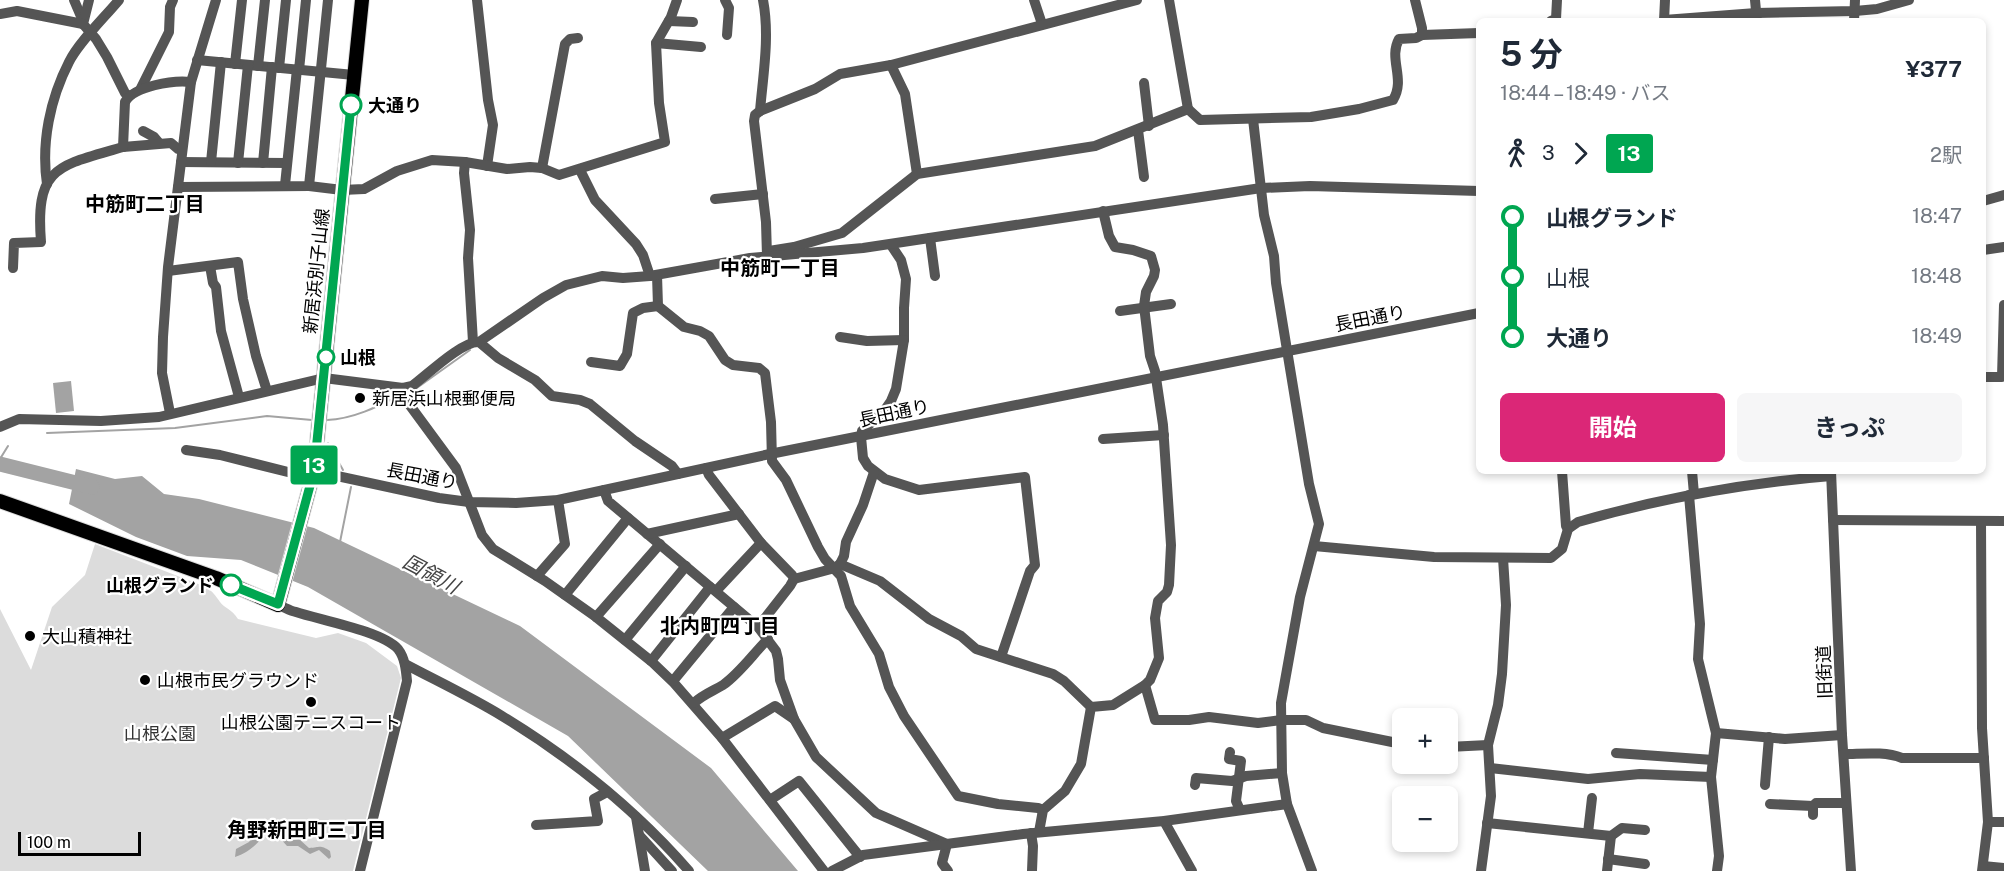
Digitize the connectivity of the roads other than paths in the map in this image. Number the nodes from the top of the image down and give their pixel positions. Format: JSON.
{"nodes":[{"id":1,"x":74,"y":0,"type":"edge"},
{"id":2,"x":89,"y":0,"type":"edge"},
{"id":3,"x":119,"y":0,"type":"edge"},
{"id":4,"x":173,"y":0,"type":"edge"},
{"id":5,"x":216,"y":0,"type":"edge"},
{"id":6,"x":242,"y":0,"type":"edge"},
{"id":7,"x":265,"y":0,"type":"edge"},
{"id":8,"x":286,"y":0,"type":"edge"},
{"id":9,"x":306,"y":0,"type":"edge"},
{"id":10,"x":328,"y":0,"type":"edge"},
{"id":11,"x":362,"y":0,"type":"edge"},
{"id":12,"x":477,"y":0,"type":"edge"},
{"id":13,"x":677,"y":0,"type":"edge"},
{"id":14,"x":725,"y":0,"type":"edge"},
{"id":15,"x":763,"y":0,"type":"edge"},
{"id":16,"x":1034,"y":0,"type":"edge"},
{"id":17,"x":1137,"y":0,"type":"edge"},
{"id":18,"x":1169,"y":0,"type":"edge"},
{"id":19,"x":1557,"y":0,"type":"edge"},
{"id":20,"x":1665,"y":0,"type":"edge"},
{"id":21,"x":1755,"y":0,"type":"edge"},
{"id":22,"x":1909,"y":0,"type":"edge"},
{"id":23,"x":1417,"y":1,"type":"edge"},
{"id":24,"x":1855,"y":11,"type":"edge"},
{"id":25,"x":0,"y":14,"type":"edge"},
{"id":26,"x":1757,"y":17,"type":"edge"},
{"id":27,"x":1556,"y":18,"type":"edge"},
{"id":28,"x":1664,"y":18,"type":"edge"},
{"id":29,"x":1734,"y":18,"type":"edge"},
{"id":30,"x":669,"y":21,"type":"junction"},
{"id":31,"x":83,"y":22,"type":"junction"},
{"id":32,"x":693,"y":22,"type":"dead end"},
{"id":33,"x":1042,"y":24,"type":"junction"},
{"id":34,"x":1476,"y":33,"type":"edge"},
{"id":35,"x":91,"y":34,"type":"junction"},
{"id":36,"x":728,"y":35,"type":"dead end"},
{"id":37,"x":1422,"y":35,"type":"junction"},
{"id":38,"x":578,"y":38,"type":"dead end"},
{"id":39,"x":656,"y":43,"type":"junction"},
{"id":40,"x":701,"y":47,"type":"dead end"},
{"id":41,"x":197,"y":60,"type":"junction"},
{"id":42,"x":221,"y":62,"type":"junction"},
{"id":43,"x":235,"y":64,"type":"junction"},
{"id":44,"x":253,"y":65,"type":"junction"},
{"id":45,"x":891,"y":65,"type":"junction"},
{"id":46,"x":275,"y":67,"type":"junction"},
{"id":47,"x":298,"y":69,"type":"junction"},
{"id":48,"x":320,"y":72,"type":"junction"},
{"id":49,"x":354,"y":75,"type":"junction"},
{"id":50,"x":191,"y":82,"type":"junction"},
{"id":51,"x":1144,"y":83,"type":"dead end"},
{"id":52,"x":141,"y":88,"type":"junction"},
{"id":53,"x":129,"y":96,"type":"junction"},
{"id":54,"x":1188,"y":109,"type":"junction"},
{"id":55,"x":760,"y":111,"type":"junction"},
{"id":56,"x":1253,"y":119,"type":"junction"},
{"id":57,"x":1144,"y":128,"type":"junction"},
{"id":58,"x":143,"y":131,"type":"dead end"},
{"id":59,"x":159,"y":143,"type":"junction"},
{"id":60,"x":123,"y":147,"type":"junction"},
{"id":61,"x":182,"y":150,"type":"junction"},
{"id":62,"x":181,"y":162,"type":"junction"},
{"id":63,"x":211,"y":162,"type":"junction"},
{"id":64,"x":465,"y":162,"type":"junction"},
{"id":65,"x":238,"y":163,"type":"junction"},
{"id":66,"x":263,"y":163,"type":"junction"},
{"id":67,"x":287,"y":163,"type":"junction"},
{"id":68,"x":487,"y":166,"type":"junction"},
{"id":69,"x":542,"y":168,"type":"junction"},
{"id":70,"x":580,"y":170,"type":"junction"},
{"id":71,"x":917,"y":174,"type":"junction"},
{"id":72,"x":1144,"y":177,"type":"dead end"},
{"id":73,"x":46,"y":184,"type":"junction"},
{"id":74,"x":285,"y":185,"type":"junction"},
{"id":75,"x":309,"y":186,"type":"junction"},
{"id":76,"x":178,"y":187,"type":"junction"},
{"id":77,"x":1261,"y":188,"type":"junction"},
{"id":78,"x":342,"y":190,"type":"junction"},
{"id":79,"x":1476,"y":191,"type":"edge"},
{"id":80,"x":763,"y":194,"type":"junction"},
{"id":81,"x":2004,"y":195,"type":"edge"},
{"id":82,"x":715,"y":200,"type":"dead end"},
{"id":83,"x":1986,"y":200,"type":"edge"},
{"id":84,"x":1103,"y":211,"type":"junction"},
{"id":85,"x":930,"y":238,"type":"junction"},
{"id":86,"x":891,"y":244,"type":"junction"},
{"id":87,"x":2004,"y":247,"type":"edge"},
{"id":88,"x":1986,"y":250,"type":"edge"},
{"id":89,"x":766,"y":254,"type":"junction"},
{"id":90,"x":210,"y":266,"type":"junction"},
{"id":91,"x":13,"y":268,"type":"dead end"},
{"id":92,"x":168,"y":271,"type":"junction"},
{"id":93,"x":654,"y":275,"type":"junction"},
{"id":94,"x":935,"y":276,"type":"dead end"},
{"id":95,"x":1171,"y":304,"type":"dead end"},
{"id":96,"x":2004,"y":305,"type":"edge"},
{"id":97,"x":658,"y":306,"type":"junction"},
{"id":98,"x":1144,"y":306,"type":"junction"},
{"id":99,"x":1120,"y":311,"type":"dead end"},
{"id":100,"x":1476,"y":314,"type":"edge"},
{"id":101,"x":840,"y":337,"type":"dead end"},
{"id":102,"x":904,"y":340,"type":"junction"},
{"id":103,"x":476,"y":342,"type":"junction"},
{"id":104,"x":1288,"y":351,"type":"junction"},
{"id":105,"x":591,"y":362,"type":"dead end"},
{"id":106,"x":1986,"y":377,"type":"edge"},
{"id":107,"x":324,"y":378,"type":"junction"},
{"id":108,"x":1156,"y":378,"type":"junction"},
{"id":109,"x":403,"y":388,"type":"junction"},
{"id":110,"x":267,"y":391,"type":"junction"},
{"id":111,"x":239,"y":397,"type":"junction"},
{"id":112,"x":170,"y":413,"type":"junction"},
{"id":113,"x":0,"y":427,"type":"edge"},
{"id":114,"x":1164,"y":435,"type":"junction"},
{"id":115,"x":861,"y":437,"type":"junction"},
{"id":116,"x":1103,"y":439,"type":"dead end"},
{"id":117,"x":186,"y":450,"type":"dead end"},
{"id":118,"x":770,"y":454,"type":"junction"},
{"id":119,"x":706,"y":468,"type":"junction"},
{"id":120,"x":874,"y":472,"type":"junction"},
{"id":121,"x":678,"y":474,"type":"junction"},
{"id":122,"x":1562,"y":474,"type":"edge"},
{"id":123,"x":1692,"y":474,"type":"edge"},
{"id":124,"x":1831,"y":474,"type":"edge"},
{"id":125,"x":312,"y":477,"type":"junction"},
{"id":126,"x":604,"y":490,"type":"junction"},
{"id":127,"x":1691,"y":494,"type":"junction"},
{"id":128,"x":558,"y":500,"type":"junction"},
{"id":129,"x":0,"y":501,"type":"edge"},
{"id":130,"x":469,"y":502,"type":"junction"},
{"id":131,"x":739,"y":513,"type":"junction"},
{"id":132,"x":628,"y":518,"type":"junction"},
{"id":133,"x":1833,"y":520,"type":"junction"},
{"id":134,"x":1981,"y":521,"type":"junction"},
{"id":135,"x":2004,"y":521,"type":"edge"},
{"id":136,"x":1569,"y":529,"type":"junction"},
{"id":137,"x":647,"y":534,"type":"junction"},
{"id":138,"x":761,"y":543,"type":"junction"},
{"id":139,"x":660,"y":544,"type":"junction"},
{"id":140,"x":1314,"y":546,"type":"junction"},
{"id":141,"x":1503,"y":558,"type":"junction"},
{"id":142,"x":686,"y":566,"type":"junction"},
{"id":143,"x":838,"y":566,"type":"junction"},
{"id":144,"x":537,"y":576,"type":"junction"},
{"id":145,"x":794,"y":579,"type":"junction"},
{"id":146,"x":713,"y":589,"type":"junction"},
{"id":147,"x":565,"y":595,"type":"junction"},
{"id":148,"x":278,"y":604,"type":"junction"},
{"id":149,"x":735,"y":607,"type":"junction"},
{"id":150,"x":596,"y":617,"type":"junction"},
{"id":151,"x":758,"y":627,"type":"junction"},
{"id":152,"x":768,"y":639,"type":"junction"},
{"id":153,"x":625,"y":640,"type":"junction"},
{"id":154,"x":1001,"y":657,"type":"junction"},
{"id":155,"x":651,"y":661,"type":"junction"},
{"id":156,"x":405,"y":664,"type":"junction"},
{"id":157,"x":673,"y":681,"type":"junction"},
{"id":158,"x":1144,"y":685,"type":"junction"},
{"id":159,"x":693,"y":703,"type":"junction"},
{"id":160,"x":1091,"y":707,"type":"junction"},
{"id":161,"x":794,"y":719,"type":"junction"},
{"id":162,"x":1281,"y":720,"type":"junction"},
{"id":163,"x":1716,"y":733,"type":"junction"},
{"id":164,"x":1842,"y":735,"type":"junction"},
{"id":165,"x":1769,"y":737,"type":"junction"},
{"id":166,"x":722,"y":738,"type":"junction"},
{"id":167,"x":1392,"y":742,"type":"edge"},
{"id":168,"x":1488,"y":745,"type":"junction"},
{"id":169,"x":1458,"y":746,"type":"edge"},
{"id":170,"x":1230,"y":752,"type":"dead end"},
{"id":171,"x":1616,"y":753,"type":"dead end"},
{"id":172,"x":1844,"y":754,"type":"junction"},
{"id":173,"x":1984,"y":758,"type":"junction"},
{"id":174,"x":1713,"y":760,"type":"junction"},
{"id":175,"x":1490,"y":768,"type":"junction"},
{"id":176,"x":1282,"y":773,"type":"junction"},
{"id":177,"x":1711,"y":777,"type":"junction"},
{"id":178,"x":1238,"y":779,"type":"junction"},
{"id":179,"x":1194,"y":784,"type":"dead end"},
{"id":180,"x":1765,"y":785,"type":"dead end"},
{"id":181,"x":607,"y":792,"type":"junction"},
{"id":182,"x":1592,"y":798,"type":"dead end"},
{"id":183,"x":770,"y":800,"type":"junction"},
{"id":184,"x":1846,"y":803,"type":"junction"},
{"id":185,"x":1287,"y":804,"type":"junction"},
{"id":186,"x":1775,"y":807,"type":"dead end"},
{"id":187,"x":1043,"y":810,"type":"junction"},
{"id":188,"x":1239,"y":810,"type":"junction"},
{"id":189,"x":636,"y":817,"type":"junction"},
{"id":190,"x":1164,"y":821,"type":"junction"},
{"id":191,"x":1988,"y":822,"type":"junction"},
{"id":192,"x":2004,"y":822,"type":"edge"},
{"id":193,"x":1487,"y":823,"type":"junction"},
{"id":194,"x":536,"y":825,"type":"dead end"},
{"id":195,"x":1645,"y":830,"type":"dead end"},
{"id":196,"x":1035,"y":833,"type":"junction"},
{"id":197,"x":1588,"y":834,"type":"junction"},
{"id":198,"x":639,"y":835,"type":"junction"},
{"id":199,"x":1611,"y":836,"type":"junction"},
{"id":200,"x":947,"y":844,"type":"junction"},
{"id":201,"x":860,"y":857,"type":"junction"},
{"id":202,"x":1608,"y":859,"type":"junction"},
{"id":203,"x":1645,"y":864,"type":"dead end"},
{"id":204,"x":2004,"y":868,"type":"edge"},
{"id":205,"x":1983,"y":869,"type":"edge"},
{"id":206,"x":360,"y":871,"type":"edge"},
{"id":207,"x":645,"y":871,"type":"edge"},
{"id":208,"x":672,"y":871,"type":"edge"},
{"id":209,"x":689,"y":871,"type":"edge"},
{"id":210,"x":824,"y":871,"type":"edge"},
{"id":211,"x":831,"y":871,"type":"edge"},
{"id":212,"x":948,"y":871,"type":"edge"},
{"id":213,"x":1032,"y":871,"type":"edge"},
{"id":214,"x":1192,"y":871,"type":"edge"},
{"id":215,"x":1312,"y":871,"type":"edge"},
{"id":216,"x":1481,"y":871,"type":"edge"},
{"id":217,"x":1607,"y":871,"type":"edge"},
{"id":218,"x":1717,"y":871,"type":"edge"},
{"id":219,"x":1851,"y":871,"type":"edge"}],
"edges":[{"from":1,"to":31,"type":"street"},
{"from":2,"to":31,"type":"street"},
{"from":3,"to":35,"type":"street"},
{"from":4,"to":52,"type":"street"},
{"from":5,"to":41,"type":"street"},
{"from":6,"to":43,"type":"street"},
{"from":7,"to":44,"type":"street"},
{"from":8,"to":46,"type":"street"},
{"from":9,"to":47,"type":"street"},
{"from":10,"to":48,"type":"street"},
{"from":11,"to":49,"type":"main road","name":"新居浜別子山線"},
{"from":12,"to":68,"type":"street"},
{"from":13,"to":30,"type":"street"},
{"from":14,"to":36,"type":"street"},
{"from":15,"to":55,"type":"street"},
{"from":16,"to":33,"type":"street"},
{"from":17,"to":33,"type":"street"},
{"from":18,"to":54,"type":"street"},
{"from":19,"to":27,"type":"street"},
{"from":20,"to":28,"type":"street"},
{"from":21,"to":26,"type":"street"},
{"from":22,"to":24,"type":"street"},
{"from":23,"to":37,"type":"street"},
{"from":24,"to":26,"type":"street"},
{"from":25,"to":31,"type":"street"},
{"from":26,"to":29,"type":"street"},
{"from":30,"to":32,"type":"street"},
{"from":30,"to":39,"type":"street"},
{"from":31,"to":35,"type":"street"},
{"from":33,"to":45,"type":"street"},
{"from":34,"to":37,"type":"street"},
{"from":35,"to":53,"type":"street"},
{"from":35,"to":73,"type":"street"},
{"from":37,"to":56,"type":"street"},
{"from":38,"to":69,"type":"street"},
{"from":39,"to":40,"type":"street"},
{"from":39,"to":70,"type":"street"},
{"from":41,"to":42,"type":"street"},
{"from":41,"to":50,"type":"street"},
{"from":42,"to":43,"type":"street"},
{"from":42,"to":63,"type":"street"},
{"from":43,"to":44,"type":"street"},
{"from":44,"to":46,"type":"street"},
{"from":44,"to":65,"type":"street"},
{"from":45,"to":55,"type":"street"},
{"from":45,"to":71,"type":"street"},
{"from":46,"to":47,"type":"street"},
{"from":46,"to":66,"type":"street"},
{"from":47,"to":48,"type":"street"},
{"from":47,"to":67,"type":"street"},
{"from":48,"to":49,"type":"street"},
{"from":48,"to":75,"type":"street"},
{"from":49,"to":78,"type":"main road","name":"新居浜別子山線"},
{"from":50,"to":52,"type":"street"},
{"from":50,"to":61,"type":"street"},
{"from":51,"to":57,"type":"street"},
{"from":52,"to":53,"type":"street"},
{"from":53,"to":60,"type":"street"},
{"from":54,"to":56,"type":"street"},
{"from":54,"to":57,"type":"street"},
{"from":55,"to":80,"type":"street"},
{"from":56,"to":77,"type":"street"},
{"from":57,"to":71,"type":"street"},
{"from":57,"to":72,"type":"street"},
{"from":58,"to":59,"type":"street"},
{"from":59,"to":60,"type":"street"},
{"from":59,"to":61,"type":"street"},
{"from":60,"to":73,"type":"street"},
{"from":61,"to":62,"type":"street"},
{"from":62,"to":63,"type":"street"},
{"from":62,"to":76,"type":"street"},
{"from":63,"to":65,"type":"street"},
{"from":64,"to":68,"type":"street"},
{"from":64,"to":78,"type":"street"},
{"from":64,"to":103,"type":"street"},
{"from":65,"to":66,"type":"street"},
{"from":66,"to":67,"type":"street"},
{"from":67,"to":74,"type":"street"},
{"from":68,"to":69,"type":"street"},
{"from":69,"to":70,"type":"street"},
{"from":70,"to":93,"type":"street"},
{"from":71,"to":89,"type":"street"},
{"from":73,"to":91,"type":"street"},
{"from":74,"to":75,"type":"street"},
{"from":74,"to":76,"type":"street"},
{"from":75,"to":78,"type":"street"},
{"from":76,"to":92,"type":"street"},
{"from":77,"to":79,"type":"street"},
{"from":77,"to":84,"type":"street"},
{"from":77,"to":104,"type":"street"},
{"from":78,"to":107,"type":"main road","name":"新居浜別子山線"},
{"from":80,"to":82,"type":"street"},
{"from":80,"to":89,"type":"street"},
{"from":81,"to":83,"type":"street"},
{"from":84,"to":85,"type":"street"},
{"from":84,"to":98,"type":"street"},
{"from":85,"to":86,"type":"street"},
{"from":85,"to":94,"type":"street"},
{"from":86,"to":89,"type":"street"},
{"from":86,"to":102,"type":"street"},
{"from":87,"to":88,"type":"street"},
{"from":89,"to":93,"type":"street"},
{"from":90,"to":92,"type":"street"},
{"from":90,"to":110,"type":"street"},
{"from":90,"to":111,"type":"street"},
{"from":92,"to":112,"type":"street"},
{"from":93,"to":97,"type":"street"},
{"from":93,"to":103,"type":"street"},
{"from":95,"to":98,"type":"street"},
{"from":96,"to":106,"type":"street"},
{"from":97,"to":105,"type":"street"},
{"from":97,"to":118,"type":"street"},
{"from":98,"to":99,"type":"street"},
{"from":98,"to":108,"type":"street"},
{"from":100,"to":104,"type":"street","name":"長田通り"},
{"from":101,"to":102,"type":"street"},
{"from":102,"to":115,"type":"street"},
{"from":103,"to":109,"type":"street"},
{"from":103,"to":121,"type":"street"},
{"from":104,"to":108,"type":"street","name":"長田通り"},
{"from":104,"to":140,"type":"street"},
{"from":107,"to":109,"type":"street"},
{"from":107,"to":110,"type":"street"},
{"from":107,"to":125,"type":"main road","name":"新居浜別子山線"},
{"from":108,"to":114,"type":"street"},
{"from":108,"to":115,"type":"street","name":"長田通り"},
{"from":109,"to":130,"type":"street"},
{"from":110,"to":111,"type":"street"},
{"from":111,"to":112,"type":"street"},
{"from":112,"to":113,"type":"street"},
{"from":114,"to":116,"type":"street"},
{"from":114,"to":158,"type":"street"},
{"from":115,"to":118,"type":"street","name":"長田通り"},
{"from":115,"to":120,"type":"street"},
{"from":117,"to":125,"type":"street","name":"長田通り"},
{"from":118,"to":119,"type":"street","name":"長田通り"},
{"from":118,"to":143,"type":"street"},
{"from":119,"to":121,"type":"street","name":"長田通り"},
{"from":119,"to":131,"type":"street"},
{"from":120,"to":143,"type":"street"},
{"from":120,"to":154,"type":"street"},
{"from":121,"to":126,"type":"street","name":"長田通り"},
{"from":122,"to":136,"type":"street"},
{"from":123,"to":127,"type":"street"},
{"from":124,"to":127,"type":"street"},
{"from":124,"to":133,"type":"street","name":"旧街道"},
{"from":125,"to":130,"type":"street","name":"長田通り"},
{"from":125,"to":148,"type":"main road","name":"新居浜別子山線"},
{"from":126,"to":128,"type":"street","name":"長田通り"},
{"from":126,"to":132,"type":"street"},
{"from":127,"to":136,"type":"street"},
{"from":127,"to":163,"type":"street"},
{"from":128,"to":130,"type":"street","name":"長田通り"},
{"from":128,"to":144,"type":"street"},
{"from":129,"to":148,"type":"main road"},
{"from":130,"to":144,"type":"street"},
{"from":131,"to":137,"type":"street"},
{"from":131,"to":138,"type":"street"},
{"from":132,"to":137,"type":"street"},
{"from":132,"to":147,"type":"street"},
{"from":133,"to":134,"type":"street"},
{"from":133,"to":164,"type":"street","name":"旧街道"},
{"from":134,"to":135,"type":"street"},
{"from":134,"to":173,"type":"street"},
{"from":136,"to":141,"type":"street"},
{"from":137,"to":139,"type":"street"},
{"from":138,"to":145,"type":"street"},
{"from":138,"to":146,"type":"street"},
{"from":139,"to":142,"type":"street"},
{"from":139,"to":150,"type":"street"},
{"from":140,"to":141,"type":"street"},
{"from":140,"to":162,"type":"street"},
{"from":141,"to":168,"type":"street"},
{"from":142,"to":146,"type":"street"},
{"from":142,"to":153,"type":"street"},
{"from":143,"to":145,"type":"street"},
{"from":143,"to":154,"type":"street"},
{"from":143,"to":187,"type":"street"},
{"from":144,"to":147,"type":"street"},
{"from":145,"to":151,"type":"street"},
{"from":146,"to":149,"type":"street"},
{"from":146,"to":155,"type":"street"},
{"from":147,"to":150,"type":"street"},
{"from":148,"to":156,"type":"street"},
{"from":149,"to":151,"type":"street"},
{"from":149,"to":157,"type":"street"},
{"from":150,"to":153,"type":"street"},
{"from":151,"to":152,"type":"street"},
{"from":152,"to":159,"type":"street"},
{"from":152,"to":161,"type":"street"},
{"from":153,"to":155,"type":"street"},
{"from":154,"to":160,"type":"street"},
{"from":155,"to":157,"type":"street"},
{"from":156,"to":181,"type":"street"},
{"from":156,"to":206,"type":"street"},
{"from":157,"to":159,"type":"street"},
{"from":158,"to":160,"type":"street"},
{"from":158,"to":162,"type":"street"},
{"from":159,"to":166,"type":"street"},
{"from":160,"to":187,"type":"street"},
{"from":161,"to":166,"type":"street"},
{"from":161,"to":200,"type":"street"},
{"from":162,"to":167,"type":"street"},
{"from":162,"to":176,"type":"street"},
{"from":163,"to":165,"type":"street"},
{"from":163,"to":174,"type":"street"},
{"from":164,"to":165,"type":"street"},
{"from":164,"to":172,"type":"street","name":"旧街道"},
{"from":165,"to":180,"type":"street"},
{"from":166,"to":183,"type":"street"},
{"from":168,"to":169,"type":"street"},
{"from":168,"to":175,"type":"street"},
{"from":170,"to":178,"type":"street"},
{"from":171,"to":174,"type":"street"},
{"from":172,"to":173,"type":"street"},
{"from":172,"to":184,"type":"street","name":"旧街道"},
{"from":173,"to":191,"type":"street"},
{"from":174,"to":177,"type":"street"},
{"from":175,"to":177,"type":"street"},
{"from":175,"to":193,"type":"street"},
{"from":176,"to":178,"type":"street"},
{"from":176,"to":185,"type":"street"},
{"from":177,"to":218,"type":"street"},
{"from":178,"to":179,"type":"street"},
{"from":178,"to":188,"type":"street"},
{"from":181,"to":189,"type":"street"},
{"from":181,"to":194,"type":"street"},
{"from":182,"to":197,"type":"street"},
{"from":183,"to":201,"type":"street"},
{"from":183,"to":210,"type":"street"},
{"from":184,"to":186,"type":"street"},
{"from":184,"to":219,"type":"street","name":"旧街道"},
{"from":185,"to":188,"type":"street"},
{"from":185,"to":215,"type":"street"},
{"from":187,"to":196,"type":"street"},
{"from":188,"to":190,"type":"street"},
{"from":189,"to":198,"type":"street"},
{"from":189,"to":209,"type":"street"},
{"from":190,"to":196,"type":"street"},
{"from":190,"to":214,"type":"street"},
{"from":191,"to":192,"type":"street"},
{"from":191,"to":205,"type":"street"},
{"from":193,"to":197,"type":"street"},
{"from":193,"to":216,"type":"street"},
{"from":195,"to":199,"type":"street"},
{"from":196,"to":200,"type":"street"},
{"from":196,"to":213,"type":"street"},
{"from":197,"to":199,"type":"street"},
{"from":198,"to":207,"type":"street"},
{"from":198,"to":208,"type":"street"},
{"from":199,"to":202,"type":"street"},
{"from":200,"to":201,"type":"street"},
{"from":200,"to":212,"type":"street"},
{"from":201,"to":211,"type":"street"},
{"from":202,"to":203,"type":"street"},
{"from":202,"to":217,"type":"street"},
{"from":204,"to":205,"type":"street"}]}
